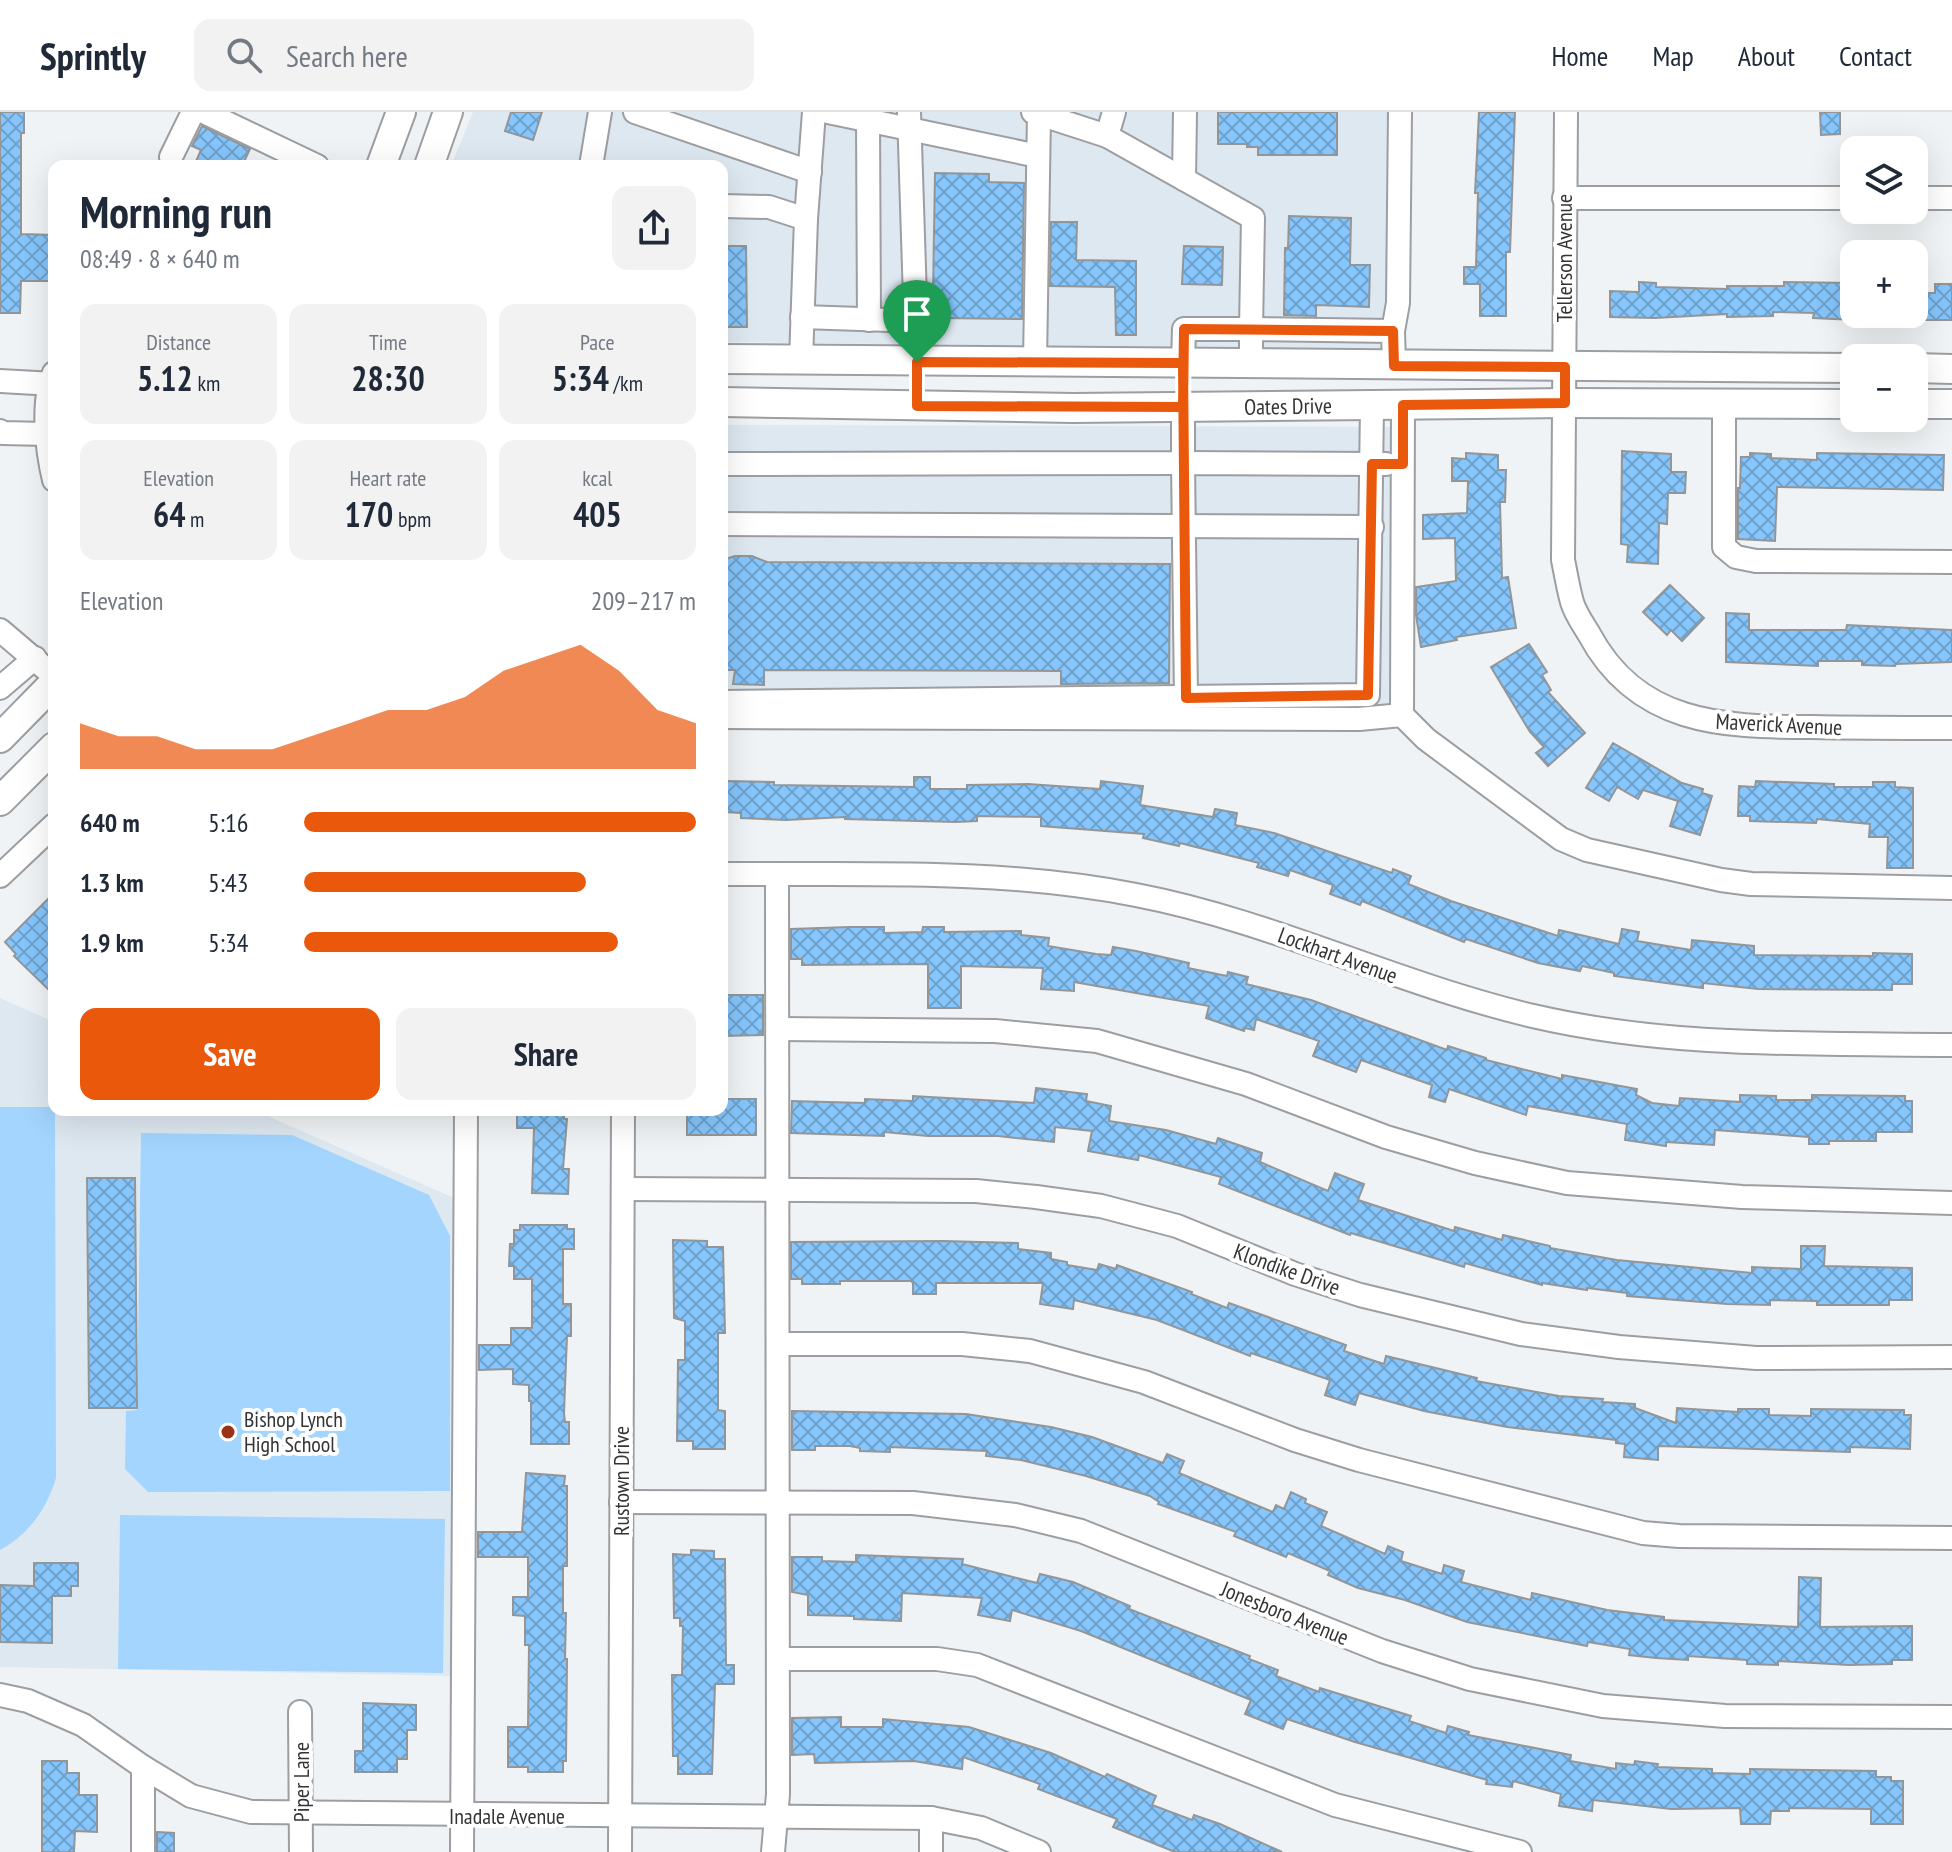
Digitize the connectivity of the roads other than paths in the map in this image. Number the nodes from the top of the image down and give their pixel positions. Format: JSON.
{"nodes":[{"id":1,"x":193,"y":112,"type":"edge"},
{"id":2,"x":204,"y":112,"type":"edge"},
{"id":3,"x":401,"y":112,"type":"edge"},
{"id":4,"x":448,"y":112,"type":"edge"},
{"id":5,"x":600,"y":112,"type":"edge"},
{"id":6,"x":635,"y":112,"type":"edge"},
{"id":7,"x":814,"y":112,"type":"edge"},
{"id":8,"x":828,"y":112,"type":"edge"},
{"id":9,"x":1114,"y":112,"type":"edge"},
{"id":10,"x":1185,"y":112,"type":"edge"},
{"id":11,"x":1400,"y":112,"type":"edge"},
{"id":12,"x":1566,"y":112,"type":"edge"},
{"id":13,"x":1036,"y":113,"type":"edge"},
{"id":14,"x":868,"y":120,"type":"junction"},
{"id":15,"x":909,"y":121,"type":"edge"},
{"id":16,"x":1107,"y":136,"type":"junction"},
{"id":17,"x":1038,"y":156,"type":"junction"},
{"id":18,"x":171,"y":157,"type":"dead end"},
{"id":19,"x":304,"y":160,"type":"edge"},
{"id":20,"x":383,"y":160,"type":"edge"},
{"id":21,"x":431,"y":160,"type":"edge"},
{"id":22,"x":592,"y":160,"type":"edge"},
{"id":23,"x":810,"y":172,"type":"junction"},
{"id":24,"x":1184,"y":179,"type":"junction"},
{"id":25,"x":1564,"y":198,"type":"junction"},
{"id":26,"x":1840,"y":198,"type":"edge"},
{"id":27,"x":1928,"y":198,"type":"edge"},
{"id":28,"x":1952,"y":198,"type":"edge"},
{"id":29,"x":728,"y":206,"type":"edge"},
{"id":30,"x":806,"y":219,"type":"junction"},
{"id":31,"x":802,"y":317,"type":"junction"},
{"id":32,"x":869,"y":320,"type":"junction"},
{"id":33,"x":918,"y":321,"type":"junction"},
{"id":34,"x":1251,"y":329,"type":"junction"},
{"id":35,"x":1393,"y":331,"type":"junction"},
{"id":36,"x":728,"y":359,"type":"edge"},
{"id":37,"x":801,"y":360,"type":"junction"},
{"id":38,"x":917,"y":362,"type":"junction"},
{"id":39,"x":1035,"y":363,"type":"junction"},
{"id":40,"x":1183,"y":363,"type":"junction"},
{"id":41,"x":1251,"y":364,"type":"junction"},
{"id":42,"x":1394,"y":366,"type":"junction"},
{"id":43,"x":1565,"y":367,"type":"junction"},
{"id":44,"x":1840,"y":368,"type":"edge"},
{"id":45,"x":1928,"y":368,"type":"edge"},
{"id":46,"x":1952,"y":369,"type":"edge"},
{"id":47,"x":48,"y":380,"type":"edge"},
{"id":48,"x":0,"y":381,"type":"edge"},
{"id":49,"x":728,"y":402,"type":"edge"},
{"id":50,"x":1565,"y":403,"type":"junction"},
{"id":51,"x":1724,"y":404,"type":"junction"},
{"id":52,"x":1840,"y":404,"type":"edge"},
{"id":53,"x":1928,"y":404,"type":"edge"},
{"id":54,"x":1952,"y":404,"type":"edge"},
{"id":55,"x":1372,"y":405,"type":"junction"},
{"id":56,"x":1403,"y":405,"type":"junction"},
{"id":57,"x":917,"y":406,"type":"junction"},
{"id":58,"x":1183,"y":407,"type":"junction"},
{"id":59,"x":48,"y":429,"type":"edge"},
{"id":60,"x":0,"y":431,"type":"edge"},
{"id":61,"x":1183,"y":463,"type":"junction"},
{"id":62,"x":728,"y":464,"type":"edge"},
{"id":63,"x":1372,"y":464,"type":"junction"},
{"id":64,"x":1403,"y":464,"type":"junction"},
{"id":65,"x":728,"y":524,"type":"edge"},
{"id":66,"x":1184,"y":527,"type":"junction"},
{"id":67,"x":1372,"y":527,"type":"junction"},
{"id":68,"x":1952,"y":562,"type":"edge"},
{"id":69,"x":0,"y":630,"type":"edge"},
{"id":70,"x":35,"y":658,"type":"junction"},
{"id":71,"x":48,"y":670,"type":"edge"},
{"id":72,"x":0,"y":688,"type":"edge"},
{"id":73,"x":48,"y":689,"type":"edge"},
{"id":74,"x":1186,"y":698,"type":"junction"},
{"id":75,"x":728,"y":702,"type":"edge"},
{"id":76,"x":1402,"y":715,"type":"junction"},
{"id":77,"x":728,"y":717,"type":"edge"},
{"id":78,"x":1952,"y":728,"type":"edge"},
{"id":79,"x":0,"y":738,"type":"edge"},
{"id":80,"x":48,"y":753,"type":"edge"},
{"id":81,"x":0,"y":801,"type":"edge"},
{"id":82,"x":48,"y":831,"type":"edge"},
{"id":83,"x":728,"y":874,"type":"edge"},
{"id":84,"x":777,"y":875,"type":"junction"},
{"id":85,"x":0,"y":876,"type":"edge"},
{"id":86,"x":1952,"y":888,"type":"edge"},
{"id":87,"x":779,"y":1029,"type":"junction"},
{"id":88,"x":1952,"y":1045,"type":"edge"},
{"id":89,"x":466,"y":1116,"type":"edge"},
{"id":90,"x":623,"y":1116,"type":"edge"},
{"id":91,"x":623,"y":1189,"type":"junction"},
{"id":92,"x":779,"y":1190,"type":"junction"},
{"id":93,"x":1952,"y":1203,"type":"edge"},
{"id":94,"x":779,"y":1344,"type":"junction"},
{"id":95,"x":1952,"y":1357,"type":"edge"},
{"id":96,"x":621,"y":1502,"type":"junction"},
{"id":97,"x":779,"y":1502,"type":"junction"},
{"id":98,"x":1952,"y":1538,"type":"edge"},
{"id":99,"x":778,"y":1659,"type":"junction"},
{"id":100,"x":0,"y":1695,"type":"edge"},
{"id":101,"x":300,"y":1712,"type":"dead end"},
{"id":102,"x":1952,"y":1717,"type":"edge"},
{"id":103,"x":143,"y":1767,"type":"junction"},
{"id":104,"x":302,"y":1814,"type":"junction"},
{"id":105,"x":620,"y":1815,"type":"junction"},
{"id":106,"x":462,"y":1816,"type":"junction"},
{"id":107,"x":775,"y":1816,"type":"junction"},
{"id":108,"x":931,"y":1818,"type":"junction"},
{"id":109,"x":143,"y":1852,"type":"edge"},
{"id":110,"x":301,"y":1852,"type":"edge"},
{"id":111,"x":462,"y":1852,"type":"edge"},
{"id":112,"x":620,"y":1852,"type":"edge"},
{"id":113,"x":773,"y":1852,"type":"edge"},
{"id":114,"x":931,"y":1852,"type":"edge"},
{"id":115,"x":1039,"y":1852,"type":"edge"},
{"id":116,"x":1520,"y":1852,"type":"edge"}],
"edges":[{"from":1,"to":18,"type":"street"},
{"from":2,"to":19,"type":"street"},
{"from":3,"to":20,"type":"main road"},
{"from":4,"to":21,"type":"main road"},
{"from":5,"to":22,"type":"street"},
{"from":6,"to":23,"type":"street"},
{"from":7,"to":23,"type":"street"},
{"from":8,"to":14,"type":"street"},
{"from":9,"to":16,"type":"street"},
{"from":10,"to":24,"type":"street"},
{"from":11,"to":35,"type":"street"},
{"from":12,"to":25,"type":"street","name":"Tellerson Avenue"},
{"from":13,"to":16,"type":"street"},
{"from":13,"to":17,"type":"street"},
{"from":14,"to":15,"type":"street"},
{"from":14,"to":32,"type":"street"},
{"from":15,"to":17,"type":"street"},
{"from":15,"to":33,"type":"street"},
{"from":16,"to":24,"type":"street"},
{"from":17,"to":39,"type":"street"},
{"from":23,"to":30,"type":"street"},
{"from":24,"to":34,"type":"street"},
{"from":25,"to":26,"type":"street"},
{"from":25,"to":43,"type":"street","name":"Tellerson Avenue"},
{"from":27,"to":28,"type":"street"},
{"from":29,"to":30,"type":"street"},
{"from":30,"to":31,"type":"street"},
{"from":31,"to":32,"type":"street"},
{"from":31,"to":37,"type":"street"},
{"from":32,"to":33,"type":"street"},
{"from":33,"to":38,"type":"street"},
{"from":34,"to":35,"type":"street"},
{"from":34,"to":40,"type":"street"},
{"from":34,"to":41,"type":"street"},
{"from":35,"to":42,"type":"street"},
{"from":36,"to":37,"type":"main road","name":"Oates Drive"},
{"from":37,"to":38,"type":"main road","name":"Oates Drive"},
{"from":38,"to":39,"type":"main road","name":"Oates Drive"},
{"from":38,"to":57,"type":"main road"},
{"from":39,"to":40,"type":"main road","name":"Oates Drive"},
{"from":40,"to":41,"type":"main road","name":"Oates Drive"},
{"from":40,"to":58,"type":"main road"},
{"from":41,"to":42,"type":"main road","name":"Oates Drive"},
{"from":42,"to":43,"type":"main road","name":"Oates Drive"},
{"from":43,"to":44,"type":"main road","name":"Oates Drive"},
{"from":43,"to":50,"type":"street","name":"Tellerson Avenue"},
{"from":45,"to":46,"type":"main road"},
{"from":47,"to":48,"type":"street"},
{"from":49,"to":57,"type":"main road","name":"Oates Drive"},
{"from":50,"to":51,"type":"main road","name":"Oates Drive"},
{"from":50,"to":56,"type":"main road","name":"Oates Drive"},
{"from":50,"to":78,"type":"street","name":"Maverick Avenue"},
{"from":51,"to":52,"type":"main road","name":"Oates Drive"},
{"from":51,"to":68,"type":"street"},
{"from":53,"to":54,"type":"main road"},
{"from":55,"to":56,"type":"main road","name":"Oates Drive"},
{"from":55,"to":58,"type":"main road","name":"Oates Drive"},
{"from":55,"to":63,"type":"street"},
{"from":56,"to":64,"type":"street"},
{"from":57,"to":58,"type":"main road","name":"Oates Drive"},
{"from":58,"to":61,"type":"street"},
{"from":59,"to":60,"type":"street"},
{"from":61,"to":62,"type":"street"},
{"from":61,"to":63,"type":"street"},
{"from":61,"to":66,"type":"street"},
{"from":63,"to":64,"type":"street"},
{"from":63,"to":67,"type":"street"},
{"from":64,"to":76,"type":"street"},
{"from":65,"to":66,"type":"street"},
{"from":66,"to":67,"type":"street"},
{"from":66,"to":74,"type":"street"},
{"from":67,"to":74,"type":"street"},
{"from":69,"to":70,"type":"street"},
{"from":70,"to":71,"type":"street"},
{"from":70,"to":72,"type":"street"},
{"from":73,"to":79,"type":"main road"},
{"from":74,"to":75,"type":"street"},
{"from":76,"to":77,"type":"street"},
{"from":76,"to":86,"type":"street"},
{"from":80,"to":81,"type":"main road"},
{"from":82,"to":85,"type":"street"},
{"from":83,"to":84,"type":"street","name":"Lockhart Avenue"},
{"from":84,"to":87,"type":"street"},
{"from":84,"to":88,"type":"street","name":"Lockhart Avenue"},
{"from":87,"to":92,"type":"street"},
{"from":87,"to":93,"type":"street"},
{"from":89,"to":106,"type":"street"},
{"from":90,"to":91,"type":"street","name":"Rustown Drive"},
{"from":91,"to":92,"type":"street","name":"Klondike Drive"},
{"from":91,"to":96,"type":"street","name":"Rustown Drive"},
{"from":92,"to":94,"type":"street"},
{"from":92,"to":95,"type":"street","name":"Klondike Drive"},
{"from":94,"to":97,"type":"street"},
{"from":94,"to":98,"type":"street"},
{"from":96,"to":97,"type":"street","name":"Jonesboro Avenue"},
{"from":96,"to":105,"type":"street","name":"Rustown Drive"},
{"from":97,"to":99,"type":"street"},
{"from":97,"to":102,"type":"street","name":"Jonesboro Avenue"},
{"from":99,"to":107,"type":"street"},
{"from":99,"to":116,"type":"street"},
{"from":100,"to":103,"type":"street","name":"Inadale Avenue"},
{"from":101,"to":104,"type":"street","name":"Piper Lane"},
{"from":103,"to":104,"type":"street","name":"Inadale Avenue"},
{"from":103,"to":109,"type":"street"},
{"from":104,"to":106,"type":"street","name":"Inadale Avenue"},
{"from":104,"to":110,"type":"street","name":"Piper Lane"},
{"from":105,"to":106,"type":"street","name":"Inadale Avenue"},
{"from":105,"to":107,"type":"street","name":"Inadale Avenue"},
{"from":105,"to":112,"type":"street","name":"Rustown Drive"},
{"from":106,"to":111,"type":"street"},
{"from":107,"to":108,"type":"street","name":"Inadale Avenue"},
{"from":107,"to":113,"type":"street"},
{"from":108,"to":114,"type":"street"},
{"from":108,"to":115,"type":"street","name":"Inadale Avenue"}]}
